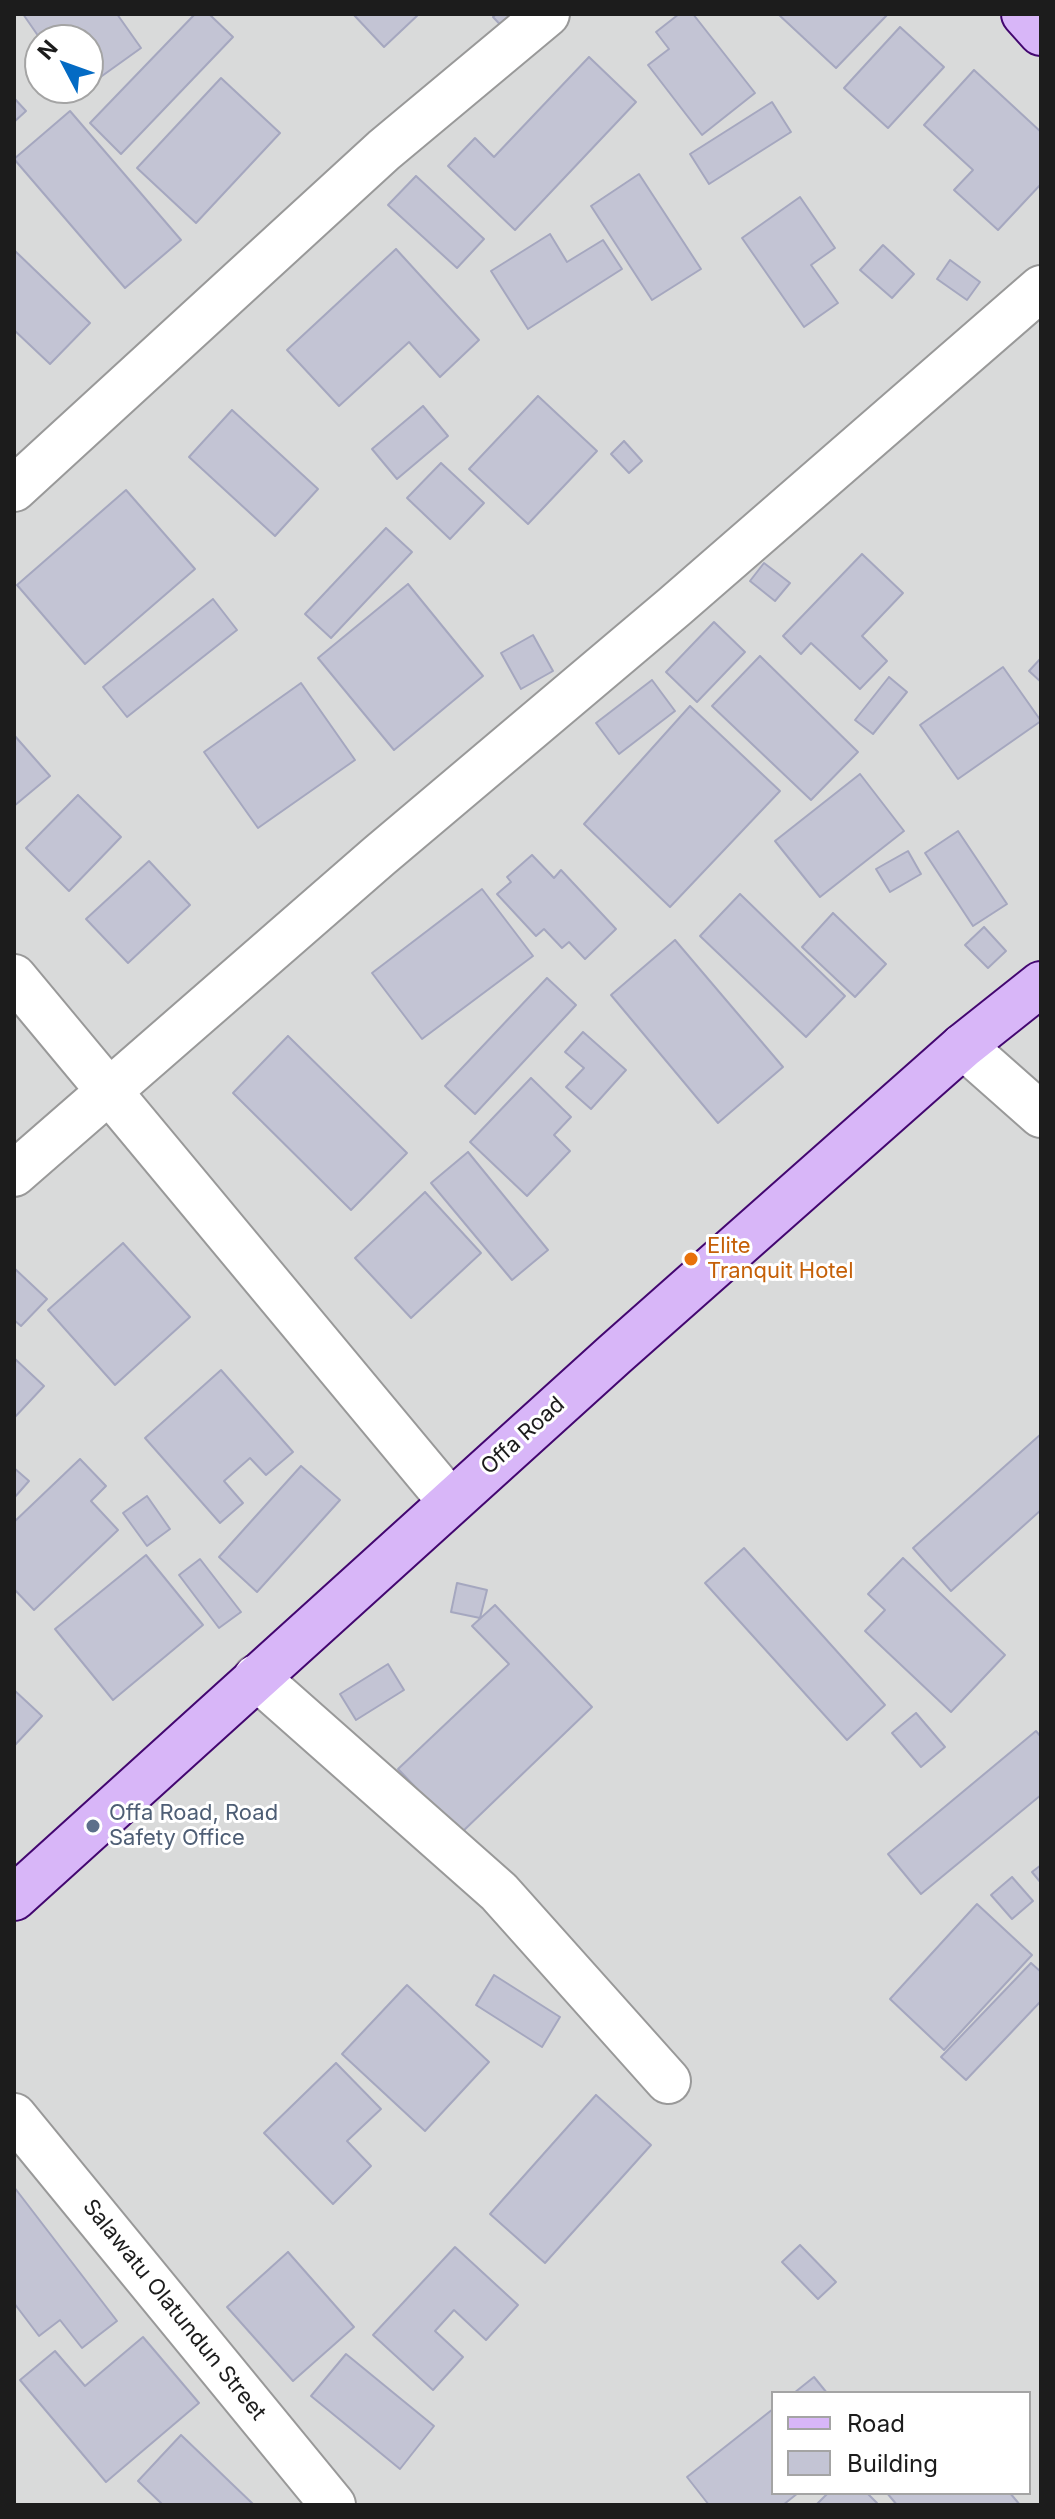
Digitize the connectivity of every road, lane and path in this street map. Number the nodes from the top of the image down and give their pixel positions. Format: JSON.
{"nodes":[{"id":1,"x":547,"y":14,"type":"edge"},
{"id":2,"x":1024,"y":14,"type":"edge"},
{"id":3,"x":1041,"y":33,"type":"edge"},
{"id":4,"x":1041,"y":288,"type":"edge"},
{"id":5,"x":14,"y":489,"type":"edge"},
{"id":6,"x":14,"y":977,"type":"edge"},
{"id":7,"x":1041,"y":984,"type":"edge"},
{"id":8,"x":963,"y":1046,"type":"junction"},
{"id":9,"x":109,"y":1091,"type":"junction"},
{"id":10,"x":1041,"y":1115,"type":"edge"},
{"id":11,"x":14,"y":1174,"type":"edge"},
{"id":12,"x":450,"y":1501,"type":"junction"},
{"id":13,"x":256,"y":1677,"type":"junction"},
{"id":14,"x":14,"y":1898,"type":"edge"},
{"id":15,"x":668,"y":2081,"type":"dead end"},
{"id":16,"x":14,"y":2116,"type":"edge"},
{"id":17,"x":333,"y":2505,"type":"edge"}],
"edges":[{"from":1,"to":5,"type":"street"},
{"from":2,"to":3,"type":"street"},
{"from":4,"to":9,"type":"street"},
{"from":6,"to":9,"type":"street"},
{"from":7,"to":8,"type":"street","name":"Offa Road"},
{"from":8,"to":10,"type":"street"},
{"from":8,"to":12,"type":"street","name":"Offa Road"},
{"from":9,"to":11,"type":"street"},
{"from":9,"to":12,"type":"street"},
{"from":12,"to":13,"type":"street","name":"Offa Road"},
{"from":13,"to":14,"type":"street","name":"Offa Road"},
{"from":13,"to":15,"type":"street"},
{"from":16,"to":17,"type":"street","name":"Salawatu Olatundun Street"}]}
